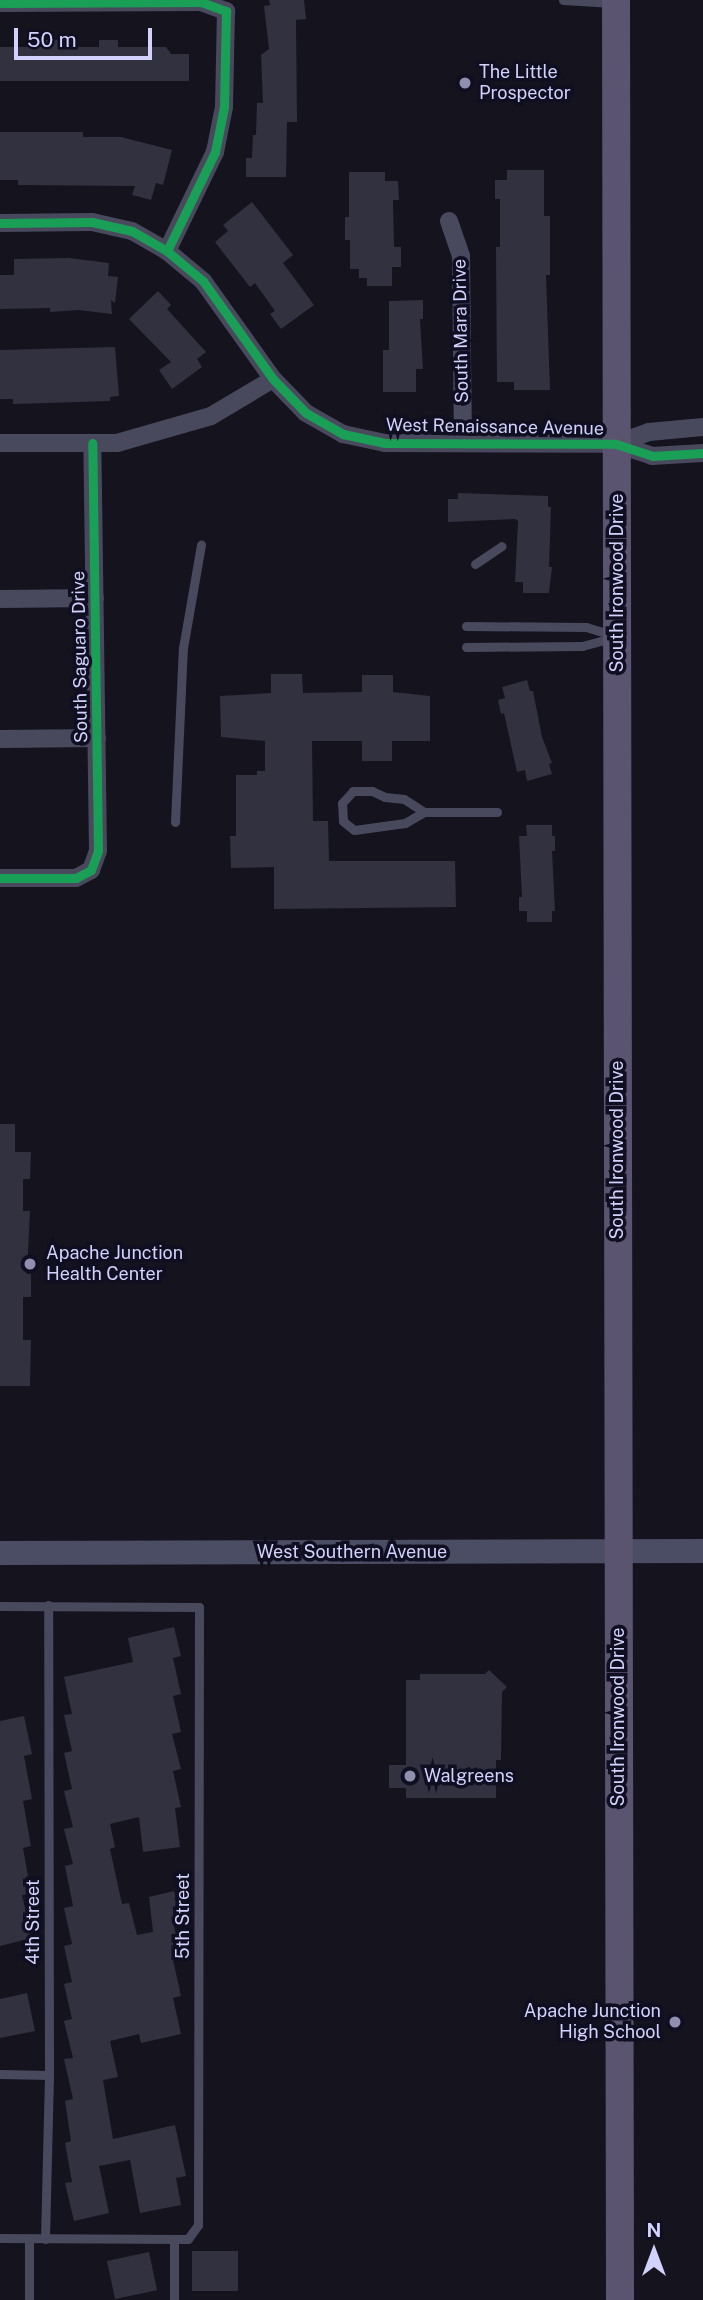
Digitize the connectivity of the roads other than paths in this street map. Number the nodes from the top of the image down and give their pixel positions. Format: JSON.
{"nodes":[{"id":1,"x":563,"y":0,"type":"edge"},
{"id":2,"x":616,"y":2,"type":"edge"},
{"id":3,"x":0,"y":3,"type":"edge"},
{"id":4,"x":449,"y":221,"type":"dead end"},
{"id":5,"x":0,"y":223,"type":"edge"},
{"id":6,"x":167,"y":251,"type":"junction"},
{"id":7,"x":273,"y":379,"type":"junction"},
{"id":8,"x":703,"y":427,"type":"edge"},
{"id":9,"x":0,"y":443,"type":"edge"},
{"id":10,"x":92,"y":443,"type":"junction"},
{"id":11,"x":463,"y":443,"type":"junction"},
{"id":12,"x":616,"y":444,"type":"junction"},
{"id":13,"x":703,"y":453,"type":"edge"},
{"id":14,"x":201,"y":545,"type":"dead end"},
{"id":15,"x":502,"y":547,"type":"dead end"},
{"id":16,"x":475,"y":565,"type":"dead end"},
{"id":17,"x":0,"y":598,"type":"edge"},
{"id":18,"x":95,"y":598,"type":"junction"},
{"id":19,"x":466,"y":626,"type":"dead end"},
{"id":20,"x":617,"y":636,"type":"junction"},
{"id":21,"x":466,"y":647,"type":"dead end"},
{"id":22,"x":97,"y":738,"type":"junction"},
{"id":23,"x":0,"y":739,"type":"edge"},
{"id":24,"x":424,"y":812,"type":"junction"},
{"id":25,"x":497,"y":812,"type":"dead end"},
{"id":26,"x":175,"y":822,"type":"dead end"},
{"id":27,"x":0,"y":878,"type":"edge"},
{"id":28,"x":618,"y":1551,"type":"junction"},
{"id":29,"x":703,"y":1551,"type":"edge"},
{"id":30,"x":0,"y":1553,"type":"edge"},
{"id":31,"x":48,"y":1605,"type":"junction"},
{"id":32,"x":0,"y":1606,"type":"edge"},
{"id":33,"x":0,"y":2074,"type":"edge"},
{"id":34,"x":49,"y":2075,"type":"junction"},
{"id":35,"x":0,"y":2238,"type":"edge"},
{"id":36,"x":29,"y":2239,"type":"junction"},
{"id":37,"x":45,"y":2239,"type":"junction"},
{"id":38,"x":174,"y":2239,"type":"junction"},
{"id":39,"x":29,"y":2300,"type":"edge"},
{"id":40,"x":174,"y":2300,"type":"edge"},
{"id":41,"x":620,"y":2300,"type":"edge"}],
"edges":[{"from":1,"to":2,"type":"lane"},
{"from":2,"to":12,"type":"main road","name":"South Ironwood Drive"},
{"from":3,"to":6,"type":"street"},
{"from":4,"to":11,"type":"street","name":"South Mara Drive"},
{"from":5,"to":6,"type":"street","name":"West Renaissance Avenue"},
{"from":6,"to":7,"type":"street","name":"West Renaissance Avenue"},
{"from":7,"to":10,"type":"street"},
{"from":7,"to":11,"type":"street","name":"West Renaissance Avenue"},
{"from":8,"to":12,"type":"street"},
{"from":9,"to":10,"type":"street"},
{"from":10,"to":18,"type":"street","name":"South Saguaro Drive"},
{"from":11,"to":12,"type":"street","name":"West Renaissance Avenue"},
{"from":12,"to":13,"type":"street"},
{"from":12,"to":20,"type":"main road","name":"South Ironwood Drive"},
{"from":14,"to":26,"type":"lane"},
{"from":15,"to":16,"type":"lane"},
{"from":17,"to":18,"type":"street"},
{"from":18,"to":22,"type":"street","name":"South Saguaro Drive"},
{"from":19,"to":20,"type":"lane"},
{"from":20,"to":21,"type":"lane"},
{"from":20,"to":28,"type":"main road","name":"South Ironwood Drive"},
{"from":22,"to":23,"type":"street"},
{"from":22,"to":27,"type":"street","name":"South Saguaro Drive"},
{"from":24,"to":24,"type":"lane"},
{"from":24,"to":25,"type":"lane"},
{"from":28,"to":29,"type":"main road","name":"West Southern Avenue"},
{"from":28,"to":30,"type":"main road","name":"West Southern Avenue"},
{"from":28,"to":41,"type":"main road","name":"South Ironwood Drive"},
{"from":31,"to":32,"type":"lane"},
{"from":31,"to":34,"type":"lane","name":"4th Street"},
{"from":31,"to":38,"type":"lane","name":"5th Street"},
{"from":33,"to":34,"type":"lane"},
{"from":34,"to":37,"type":"lane","name":"4th Street"},
{"from":35,"to":36,"type":"lane"},
{"from":36,"to":37,"type":"lane"},
{"from":36,"to":39,"type":"lane"},
{"from":37,"to":38,"type":"lane"},
{"from":38,"to":40,"type":"lane"}]}
